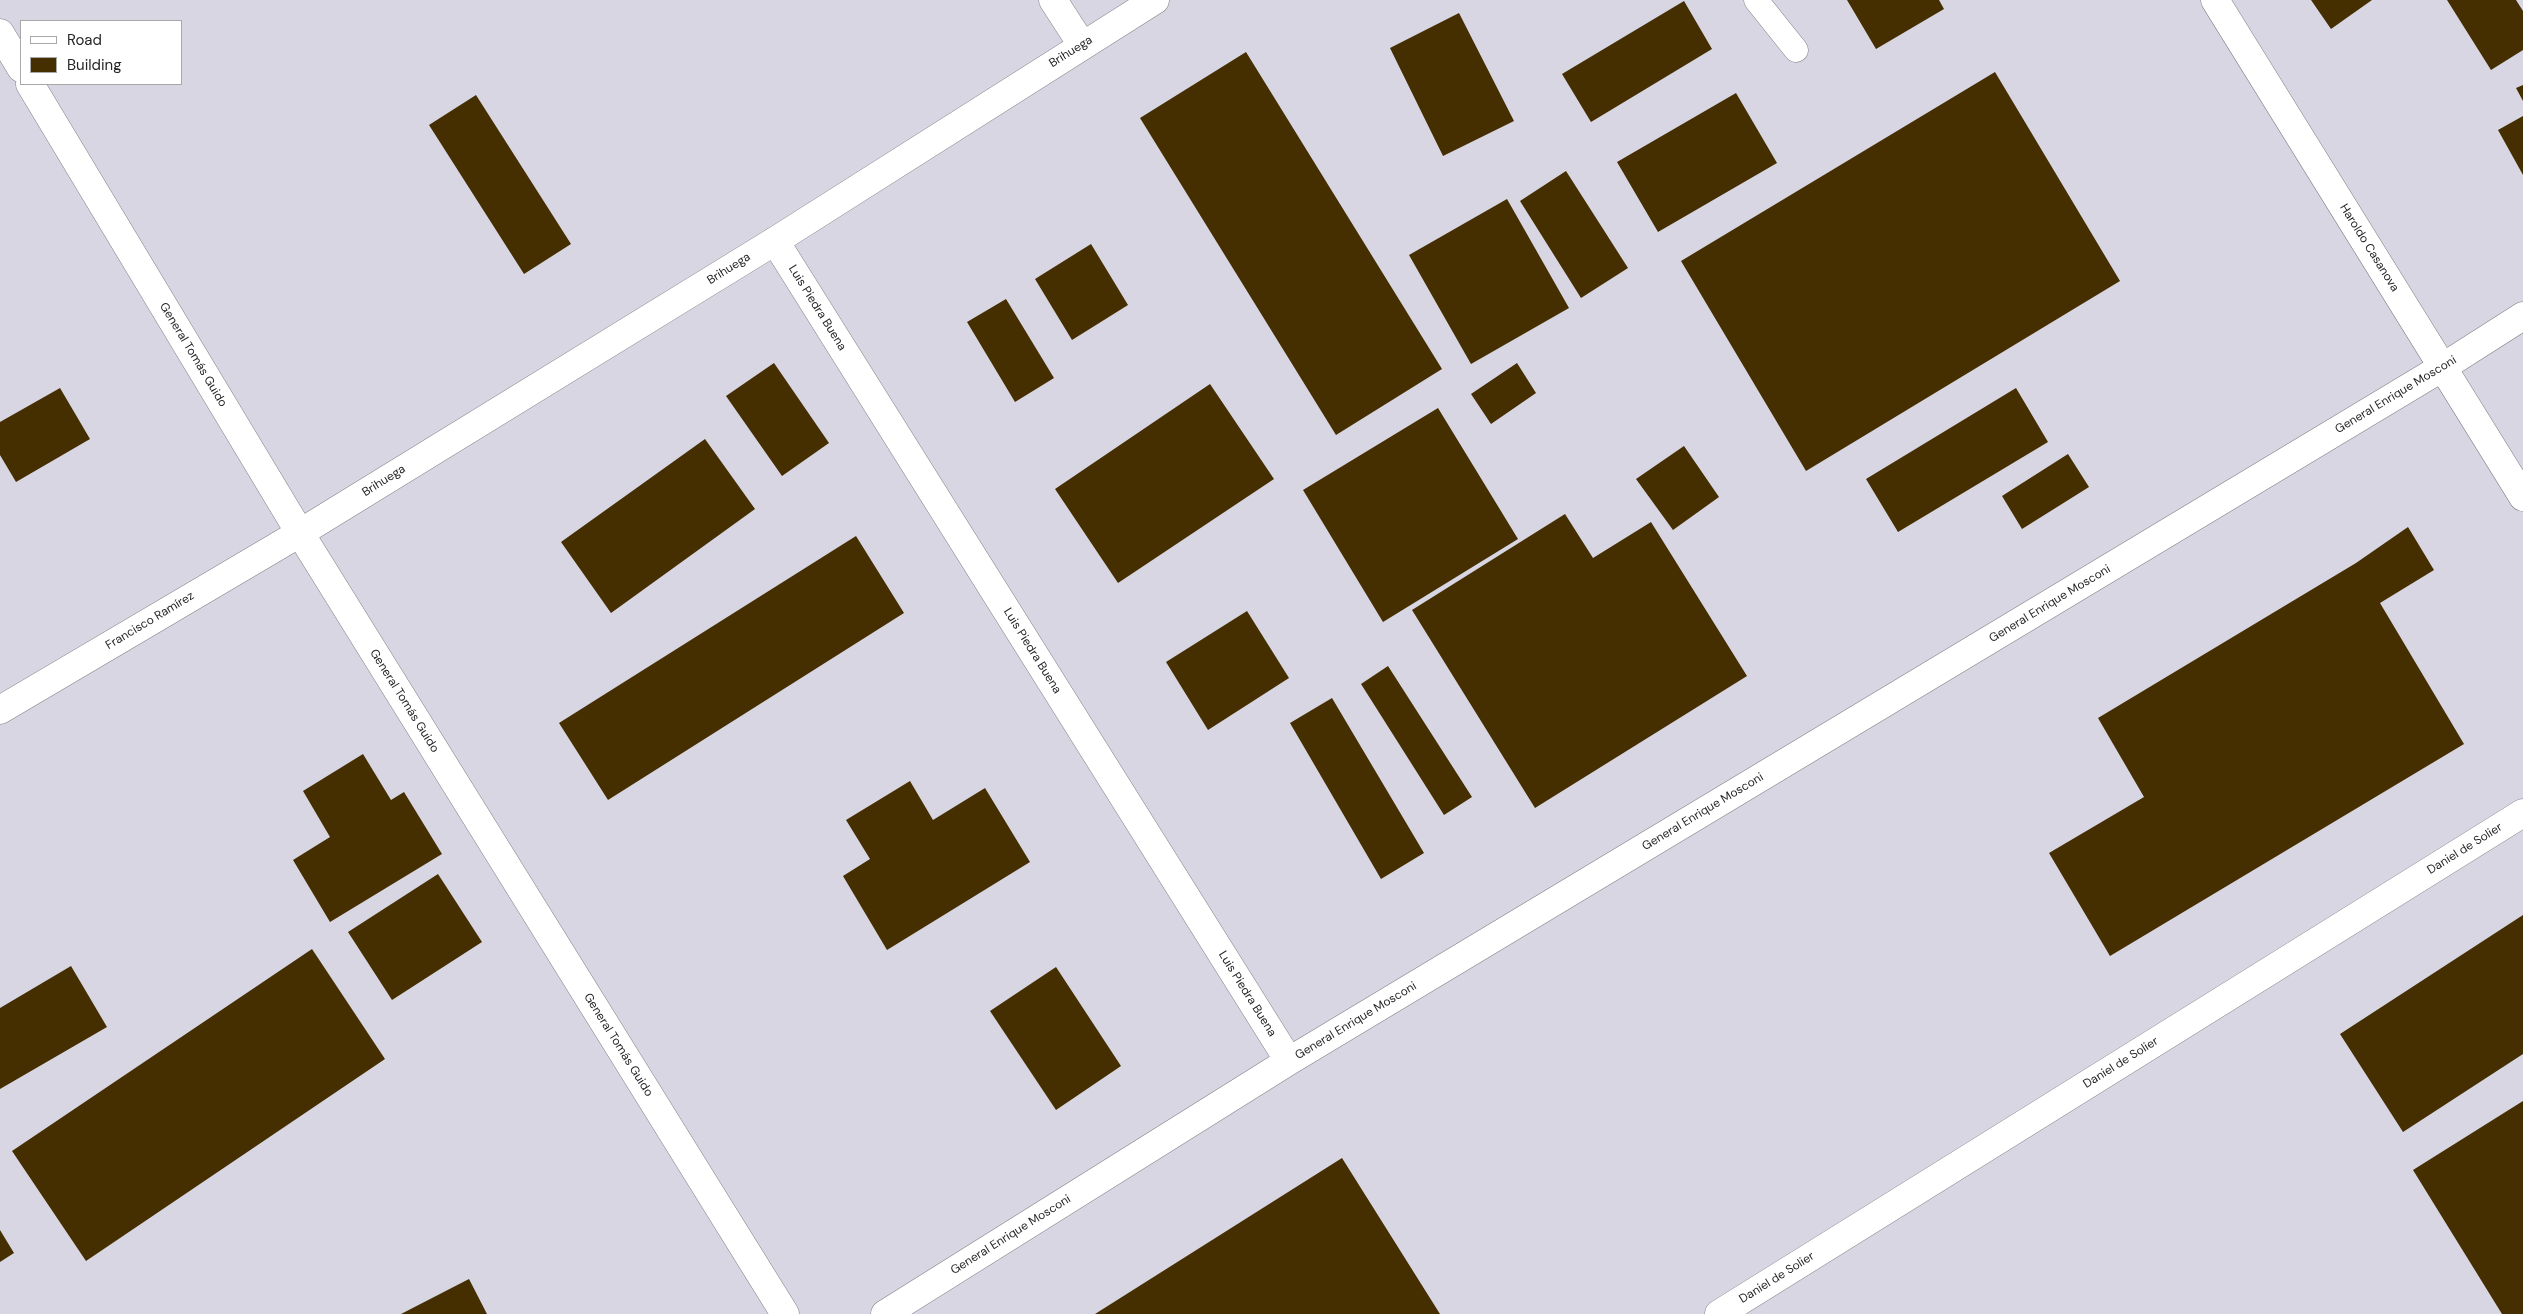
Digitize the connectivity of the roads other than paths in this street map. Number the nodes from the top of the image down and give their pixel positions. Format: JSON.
{"nodes":[{"id":1,"x":1053,"y":0,"type":"edge"},
{"id":2,"x":1155,"y":0,"type":"edge"},
{"id":3,"x":1756,"y":0,"type":"edge"},
{"id":4,"x":2216,"y":0,"type":"edge"},
{"id":5,"x":0,"y":33,"type":"edge"},
{"id":6,"x":1082,"y":44,"type":"junction"},
{"id":7,"x":1796,"y":50,"type":"dead end"},
{"id":8,"x":20,"y":66,"type":"edge"},
{"id":9,"x":31,"y":85,"type":"edge"},
{"id":10,"x":775,"y":241,"type":"junction"},
{"id":11,"x":2523,"y":316,"type":"edge"},
{"id":12,"x":2443,"y":367,"type":"junction"},
{"id":13,"x":2523,"y":497,"type":"edge"},
{"id":14,"x":300,"y":533,"type":"junction"},
{"id":15,"x":0,"y":710,"type":"edge"},
{"id":16,"x":2523,"y":813,"type":"edge"},
{"id":17,"x":1289,"y":1061,"type":"junction"},
{"id":18,"x":785,"y":1314,"type":"edge"},
{"id":19,"x":885,"y":1314,"type":"edge"},
{"id":20,"x":1719,"y":1314,"type":"edge"}],
"edges":[{"from":1,"to":6,"type":"street"},
{"from":2,"to":6,"type":"street","name":"Brihuega"},
{"from":3,"to":7,"type":"lane"},
{"from":4,"to":12,"type":"street","name":"Haroldo Casanova"},
{"from":5,"to":8,"type":"street"},
{"from":6,"to":10,"type":"street","name":"Brihuega"},
{"from":9,"to":14,"type":"street","name":"General Tomás Guido"},
{"from":10,"to":14,"type":"street","name":"Brihuega"},
{"from":10,"to":17,"type":"street","name":"Luis Piedra Buena"},
{"from":11,"to":12,"type":"street","name":"General Enrique Mosconi"},
{"from":12,"to":13,"type":"street","name":"Haroldo Casanova"},
{"from":12,"to":17,"type":"street","name":"General Enrique Mosconi"},
{"from":14,"to":15,"type":"street","name":"Francisco Ramírez"},
{"from":14,"to":18,"type":"street","name":"General Tomás Guido"},
{"from":16,"to":20,"type":"street","name":"Daniel de Solier"},
{"from":17,"to":19,"type":"street","name":"General Enrique Mosconi"}]}
